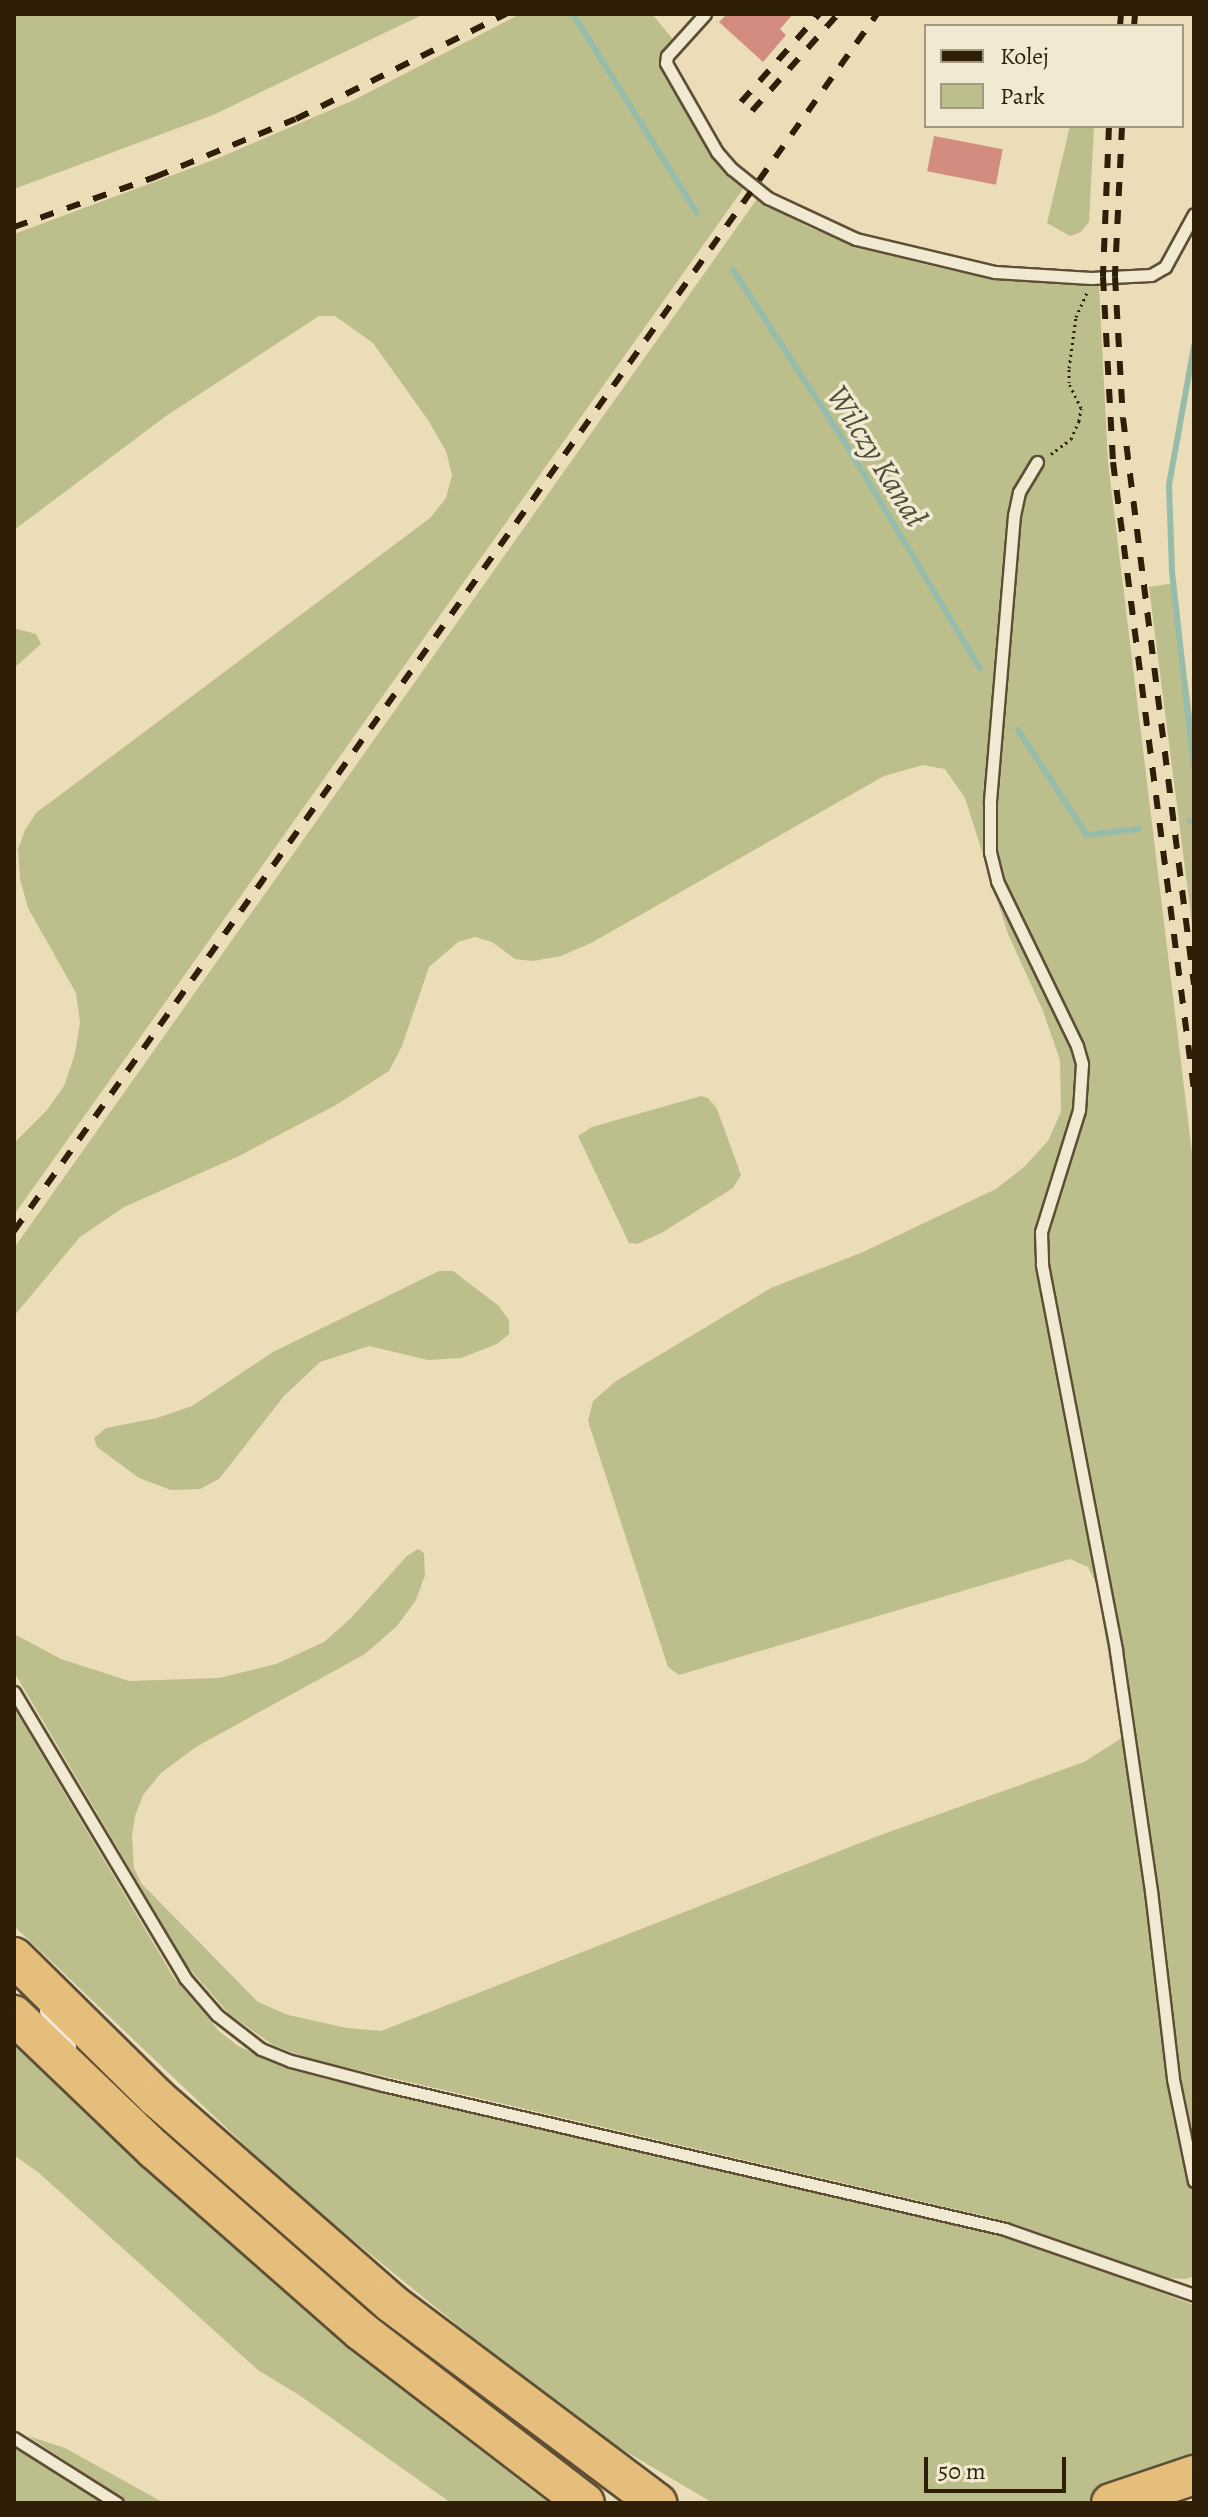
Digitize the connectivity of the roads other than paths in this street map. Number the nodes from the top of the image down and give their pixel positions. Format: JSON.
{"nodes":[{"id":1,"x":705,"y":14,"type":"edge"},
{"id":2,"x":1194,"y":214,"type":"edge"},
{"id":3,"x":1037,"y":462,"type":"road end"},
{"id":4,"x":14,"y":1692,"type":"edge"},
{"id":5,"x":14,"y":1957,"type":"edge"},
{"id":6,"x":14,"y":1969,"type":"edge"},
{"id":7,"x":29,"y":2005,"type":"edge"},
{"id":8,"x":77,"y":2047,"type":"dead end"},
{"id":9,"x":93,"y":2053,"type":"dead end"},
{"id":10,"x":83,"y":2063,"type":"dead end"},
{"id":11,"x":157,"y":2098,"type":"junction"},
{"id":12,"x":129,"y":2127,"type":"junction"},
{"id":13,"x":1194,"y":2181,"type":"edge"},
{"id":14,"x":1194,"y":2295,"type":"edge"},
{"id":15,"x":554,"y":2429,"type":"junction"},
{"id":16,"x":14,"y":2438,"type":"edge"},
{"id":17,"x":1194,"y":2475,"type":"edge"},
{"id":18,"x":117,"y":2503,"type":"edge"},
{"id":19,"x":585,"y":2503,"type":"edge"},
{"id":20,"x":657,"y":2503,"type":"edge"},
{"id":21,"x":688,"y":2503,"type":"edge"},
{"id":22,"x":1111,"y":2503,"type":"edge"}],
"edges":[{"from":1,"to":2,"type":"lane"},
{"from":3,"to":13,"type":"lane"},
{"from":4,"to":14,"type":"lane"},
{"from":5,"to":11,"type":"highway"},
{"from":6,"to":7,"type":"lane"},
{"from":7,"to":8,"type":"lane"},
{"from":7,"to":12,"type":"highway"},
{"from":9,"to":11,"type":"lane"},
{"from":10,"to":12,"type":"lane"},
{"from":11,"to":15,"type":"highway"},
{"from":12,"to":19,"type":"highway"},
{"from":15,"to":20,"type":"highway"},
{"from":15,"to":21,"type":"highway"},
{"from":16,"to":18,"type":"lane"},
{"from":17,"to":22,"type":"highway"}]}
